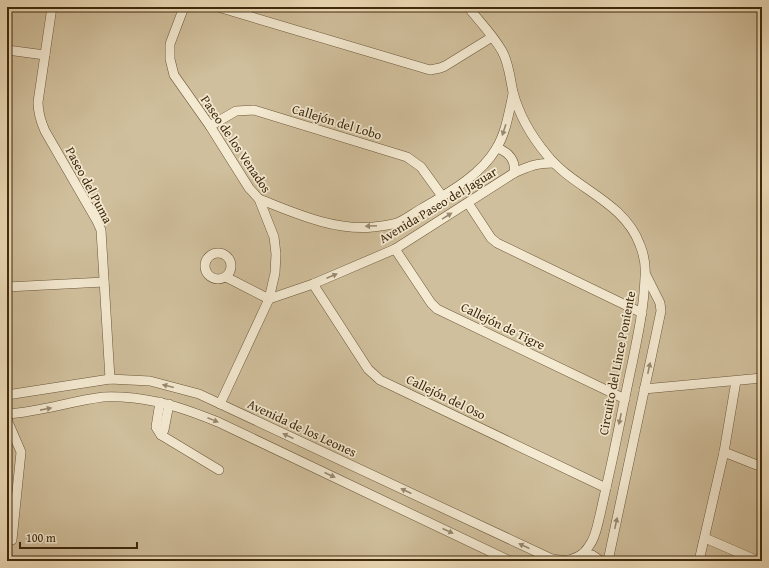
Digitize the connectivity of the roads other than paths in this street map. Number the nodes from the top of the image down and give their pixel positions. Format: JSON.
{"nodes":[{"id":1,"x":52,"y":7,"type":"edge"},
{"id":2,"x":184,"y":7,"type":"edge"},
{"id":3,"x":218,"y":7,"type":"edge"},
{"id":4,"x":468,"y":7,"type":"edge"},
{"id":5,"x":492,"y":37,"type":"junction"},
{"id":6,"x":7,"y":50,"type":"edge"},
{"id":7,"x":45,"y":55,"type":"junction"},
{"id":8,"x":514,"y":92,"type":"junction"},
{"id":9,"x":210,"y":126,"type":"junction"},
{"id":10,"x":497,"y":148,"type":"junction"},
{"id":11,"x":554,"y":163,"type":"junction"},
{"id":12,"x":514,"y":173,"type":"junction"},
{"id":13,"x":442,"y":196,"type":"junction"},
{"id":14,"x":259,"y":199,"type":"junction"},
{"id":15,"x":468,"y":203,"type":"junction"},
{"id":16,"x":395,"y":249,"type":"junction"},
{"id":17,"x":646,"y":275,"type":"junction"},
{"id":18,"x":226,"y":277,"type":"dead end"},
{"id":19,"x":104,"y":282,"type":"junction"},
{"id":20,"x":313,"y":284,"type":"junction"},
{"id":21,"x":7,"y":287,"type":"edge"},
{"id":22,"x":269,"y":299,"type":"junction"},
{"id":23,"x":642,"y":312,"type":"junction"},
{"id":24,"x":762,"y":378,"type":"edge"},
{"id":25,"x":110,"y":379,"type":"junction"},
{"id":26,"x":736,"y":381,"type":"junction"},
{"id":27,"x":644,"y":389,"type":"junction"},
{"id":28,"x":7,"y":395,"type":"edge"},
{"id":29,"x":624,"y":400,"type":"junction"},
{"id":30,"x":164,"y":403,"type":"junction"},
{"id":31,"x":220,"y":404,"type":"junction"},
{"id":32,"x":7,"y":414,"type":"edge"},
{"id":33,"x":724,"y":452,"type":"junction"},
{"id":34,"x":762,"y":467,"type":"edge"},
{"id":35,"x":219,"y":470,"type":"dead end"},
{"id":36,"x":606,"y":488,"type":"junction"},
{"id":37,"x":705,"y":538,"type":"junction"},
{"id":38,"x":12,"y":540,"type":"dead end"},
{"id":39,"x":583,"y":554,"type":"junction"},
{"id":40,"x":572,"y":560,"type":"edge"},
{"id":41,"x":510,"y":561,"type":"edge"},
{"id":42,"x":601,"y":561,"type":"edge"},
{"id":43,"x":608,"y":561,"type":"edge"},
{"id":44,"x":699,"y":561,"type":"edge"},
{"id":45,"x":758,"y":561,"type":"edge"}],
"edges":[{"from":1,"to":7,"type":"street","name":"Paseo del Puma"},
{"from":2,"to":9,"type":"street","name":"Paseo de los Venados"},
{"from":3,"to":5,"type":"street"},
{"from":4,"to":5,"type":"street"},
{"from":5,"to":8,"type":"street"},
{"from":6,"to":7,"type":"street"},
{"from":7,"to":19,"type":"street","name":"Paseo del Puma"},
{"from":8,"to":10,"type":"street","name":"Avenida Paseo del Jaguar","one_way":true},
{"from":8,"to":11,"type":"street"},
{"from":9,"to":13,"type":"street","name":"Callejón del Lobo"},
{"from":9,"to":14,"type":"street","name":"Paseo de los Venados"},
{"from":10,"to":12,"type":"street"},
{"from":10,"to":13,"type":"street","name":"Avenida Paseo del Jaguar"},
{"from":11,"to":12,"type":"street","name":"Avenida Paseo del Jaguar"},
{"from":11,"to":17,"type":"street"},
{"from":12,"to":15,"type":"street","name":"Avenida Paseo del Jaguar"},
{"from":13,"to":14,"type":"street","name":"Avenida Paseo del Jaguar","one_way":true},
{"from":14,"to":22,"type":"street","name":"Paseo de los Venados"},
{"from":16,"to":15,"type":"street","name":"Avenida Paseo del Jaguar","one_way":true},
{"from":15,"to":23,"type":"street"},
{"from":20,"to":16,"type":"street","name":"Avenida Paseo del Jaguar","one_way":true},
{"from":16,"to":29,"type":"street","name":"Callejón de Tigre"},
{"from":17,"to":23,"type":"street","name":"Circuito del Lince Poniente"},
{"from":27,"to":17,"type":"street","name":"Circuito del Lince Poniente","one_way":true},
{"from":18,"to":22,"type":"street"},
{"from":19,"to":21,"type":"street"},
{"from":19,"to":25,"type":"street","name":"Paseo del Puma"},
{"from":20,"to":22,"type":"street","name":"Avenida Paseo del Jaguar"},
{"from":20,"to":36,"type":"street","name":"Callejón del Oso"},
{"from":22,"to":31,"type":"street","name":"Paseo de los Venados"},
{"from":23,"to":29,"type":"street","name":"Circuito del Lince Poniente"},
{"from":24,"to":26,"type":"street"},
{"from":25,"to":28,"type":"street","name":"Avenida de los Leones"},
{"from":31,"to":25,"type":"street","name":"Avenida de los Leones","one_way":true},
{"from":26,"to":27,"type":"street"},
{"from":26,"to":33,"type":"street"},
{"from":43,"to":27,"type":"street","name":"Circuito del Lince Poniente","one_way":true},
{"from":29,"to":36,"type":"street","name":"Circuito del Lince Poniente","one_way":true},
{"from":32,"to":30,"type":"street","one_way":true},
{"from":30,"to":35,"type":"street"},
{"from":30,"to":41,"type":"street","one_way":true},
{"from":40,"to":31,"type":"street","name":"Avenida de los Leones","one_way":true},
{"from":32,"to":38,"type":"street"},
{"from":33,"to":34,"type":"street"},
{"from":33,"to":37,"type":"street"},
{"from":36,"to":39,"type":"street","name":"Circuito del Lince Poniente"},
{"from":37,"to":44,"type":"street"},
{"from":37,"to":45,"type":"street"},
{"from":39,"to":40,"type":"street"},
{"from":39,"to":42,"type":"street"}]}
